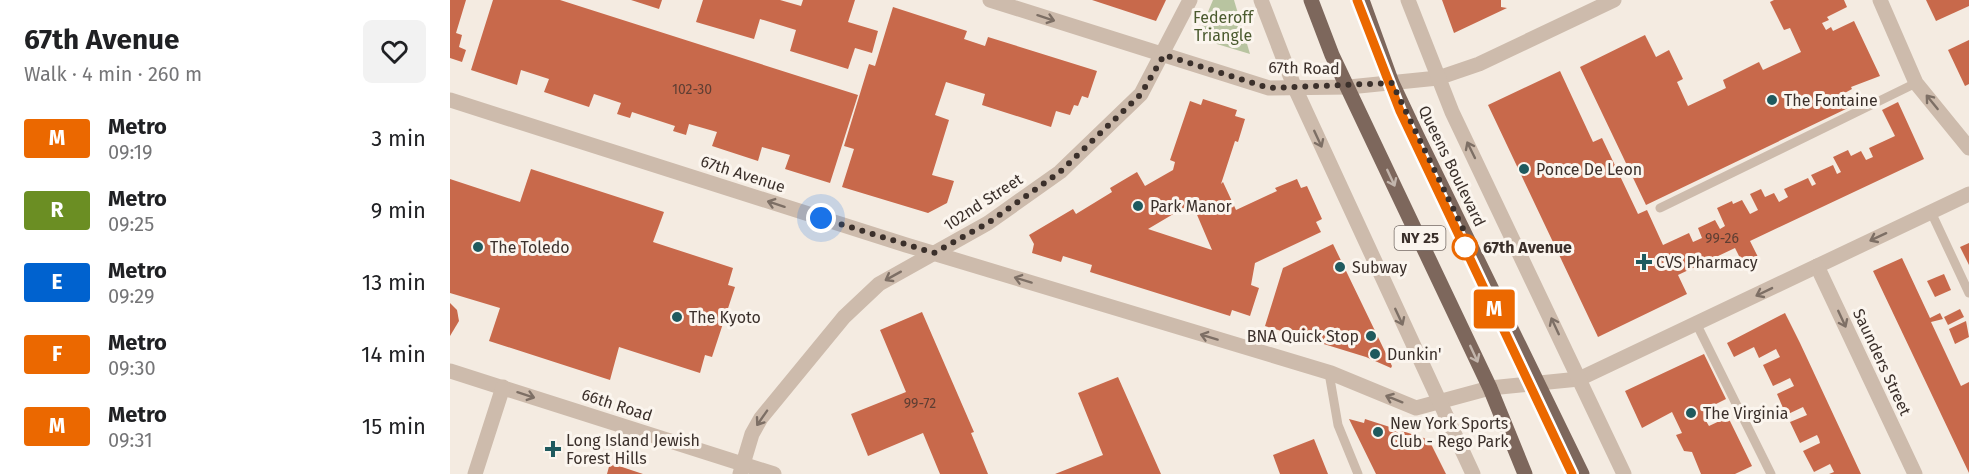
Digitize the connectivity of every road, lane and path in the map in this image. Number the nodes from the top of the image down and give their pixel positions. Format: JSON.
{"nodes":[{"id":1,"x":990,"y":0,"type":"edge"},
{"id":2,"x":1190,"y":0,"type":"edge"},
{"id":3,"x":1261,"y":0,"type":"edge"},
{"id":4,"x":1311,"y":0,"type":"edge"},
{"id":5,"x":1362,"y":0,"type":"edge"},
{"id":6,"x":1408,"y":0,"type":"edge"},
{"id":7,"x":1614,"y":0,"type":"edge"},
{"id":8,"x":1880,"y":0,"type":"edge"},
{"id":9,"x":1164,"y":55,"type":"junction"},
{"id":10,"x":1438,"y":78,"type":"junction"},
{"id":11,"x":1392,"y":83,"type":"junction"},
{"id":12,"x":1916,"y":83,"type":"junction"},
{"id":13,"x":1294,"y":86,"type":"junction"},
{"id":14,"x":1349,"y":87,"type":"junction"},
{"id":15,"x":450,"y":100,"type":"edge"},
{"id":16,"x":1969,"y":148,"type":"edge"},
{"id":17,"x":1969,"y":194,"type":"edge"},
{"id":18,"x":1660,"y":208,"type":"dead end"},
{"id":19,"x":1930,"y":212,"type":"junction"},
{"id":20,"x":934,"y":253,"type":"junction"},
{"id":21,"x":1816,"y":266,"type":"junction"},
{"id":22,"x":1969,"y":293,"type":"edge"},
{"id":23,"x":1697,"y":325,"type":"junction"},
{"id":24,"x":450,"y":370,"type":"edge"},
{"id":25,"x":1329,"y":373,"type":"junction"},
{"id":26,"x":1579,"y":379,"type":"junction"},
{"id":27,"x":1539,"y":383,"type":"junction"},
{"id":28,"x":503,"y":387,"type":"junction"},
{"id":29,"x":1490,"y":388,"type":"junction"},
{"id":30,"x":1437,"y":400,"type":"junction"},
{"id":31,"x":741,"y":469,"type":"edge"},
{"id":32,"x":475,"y":474,"type":"edge"},
{"id":33,"x":774,"y":474,"type":"edge"},
{"id":34,"x":1358,"y":474,"type":"edge"},
{"id":35,"x":1473,"y":474,"type":"edge"},
{"id":36,"x":1525,"y":474,"type":"edge"},
{"id":37,"x":1582,"y":474,"type":"edge"},
{"id":38,"x":1624,"y":474,"type":"edge"},
{"id":39,"x":1771,"y":474,"type":"edge"},
{"id":40,"x":1915,"y":474,"type":"edge"}],
"edges":[{"from":1,"to":9,"type":"street","name":"67th Road","one_way":true},
{"from":2,"to":9,"type":"street","name":"102nd Street"},
{"from":3,"to":13,"type":"street"},
{"from":4,"to":14,"type":"main road","number":"NY 25"},
{"from":5,"to":11,"type":"main road","name":"Queens Boulevard","number":"NY 25"},
{"from":6,"to":10,"type":"street","name":"Queens Boulevard"},
{"from":7,"to":10,"type":"street","name":"67th Road"},
{"from":8,"to":12,"type":"street"},
{"from":9,"to":13,"type":"street","name":"67th Road"},
{"from":9,"to":20,"type":"street","name":"102nd Street"},
{"from":10,"to":11,"type":"street","name":"67th Road"},
{"from":26,"to":10,"type":"street","name":"Queens Boulevard","one_way":true},
{"from":11,"to":14,"type":"street","name":"67th Road"},
{"from":11,"to":27,"type":"main road","name":"Queens Boulevard","number":"NY 25"},
{"from":16,"to":12,"type":"street","one_way":true},
{"from":12,"to":18,"type":"lane"},
{"from":13,"to":14,"type":"street","name":"67th Road"},
{"from":13,"to":30,"type":"street","one_way":true},
{"from":14,"to":29,"type":"main road","number":"NY 25","one_way":true},
{"from":20,"to":15,"type":"street","name":"67th Avenue","one_way":true},
{"from":17,"to":19,"type":"street","name":"67th Avenue"},
{"from":19,"to":21,"type":"street","name":"67th Avenue","one_way":true},
{"from":19,"to":22,"type":"lane"},
{"from":25,"to":20,"type":"street","name":"67th Avenue","one_way":true},
{"from":20,"to":31,"type":"street","name":"102nd Street","one_way":true},
{"from":21,"to":23,"type":"street","name":"67th Avenue","one_way":true},
{"from":21,"to":40,"type":"street","name":"Saunders Street","one_way":true},
{"from":23,"to":26,"type":"street","name":"67th Avenue"},
{"from":23,"to":39,"type":"lane"},
{"from":24,"to":28,"type":"street","name":"66th Road"},
{"from":30,"to":25,"type":"street","name":"67th Avenue","one_way":true},
{"from":25,"to":34,"type":"lane"},
{"from":26,"to":27,"type":"street","name":"67th Avenue"},
{"from":26,"to":38,"type":"street","name":"Queens Boulevard"},
{"from":27,"to":29,"type":"street","name":"67th Avenue"},
{"from":27,"to":37,"type":"main road","name":"Queens Boulevard","number":"NY 25"},
{"from":28,"to":31,"type":"street","name":"66th Road","one_way":true},
{"from":28,"to":32,"type":"street"},
{"from":29,"to":30,"type":"street","name":"67th Avenue"},
{"from":29,"to":36,"type":"main road","number":"NY 25"},
{"from":30,"to":35,"type":"street"},
{"from":31,"to":33,"type":"street","name":"66th Road"}]}
